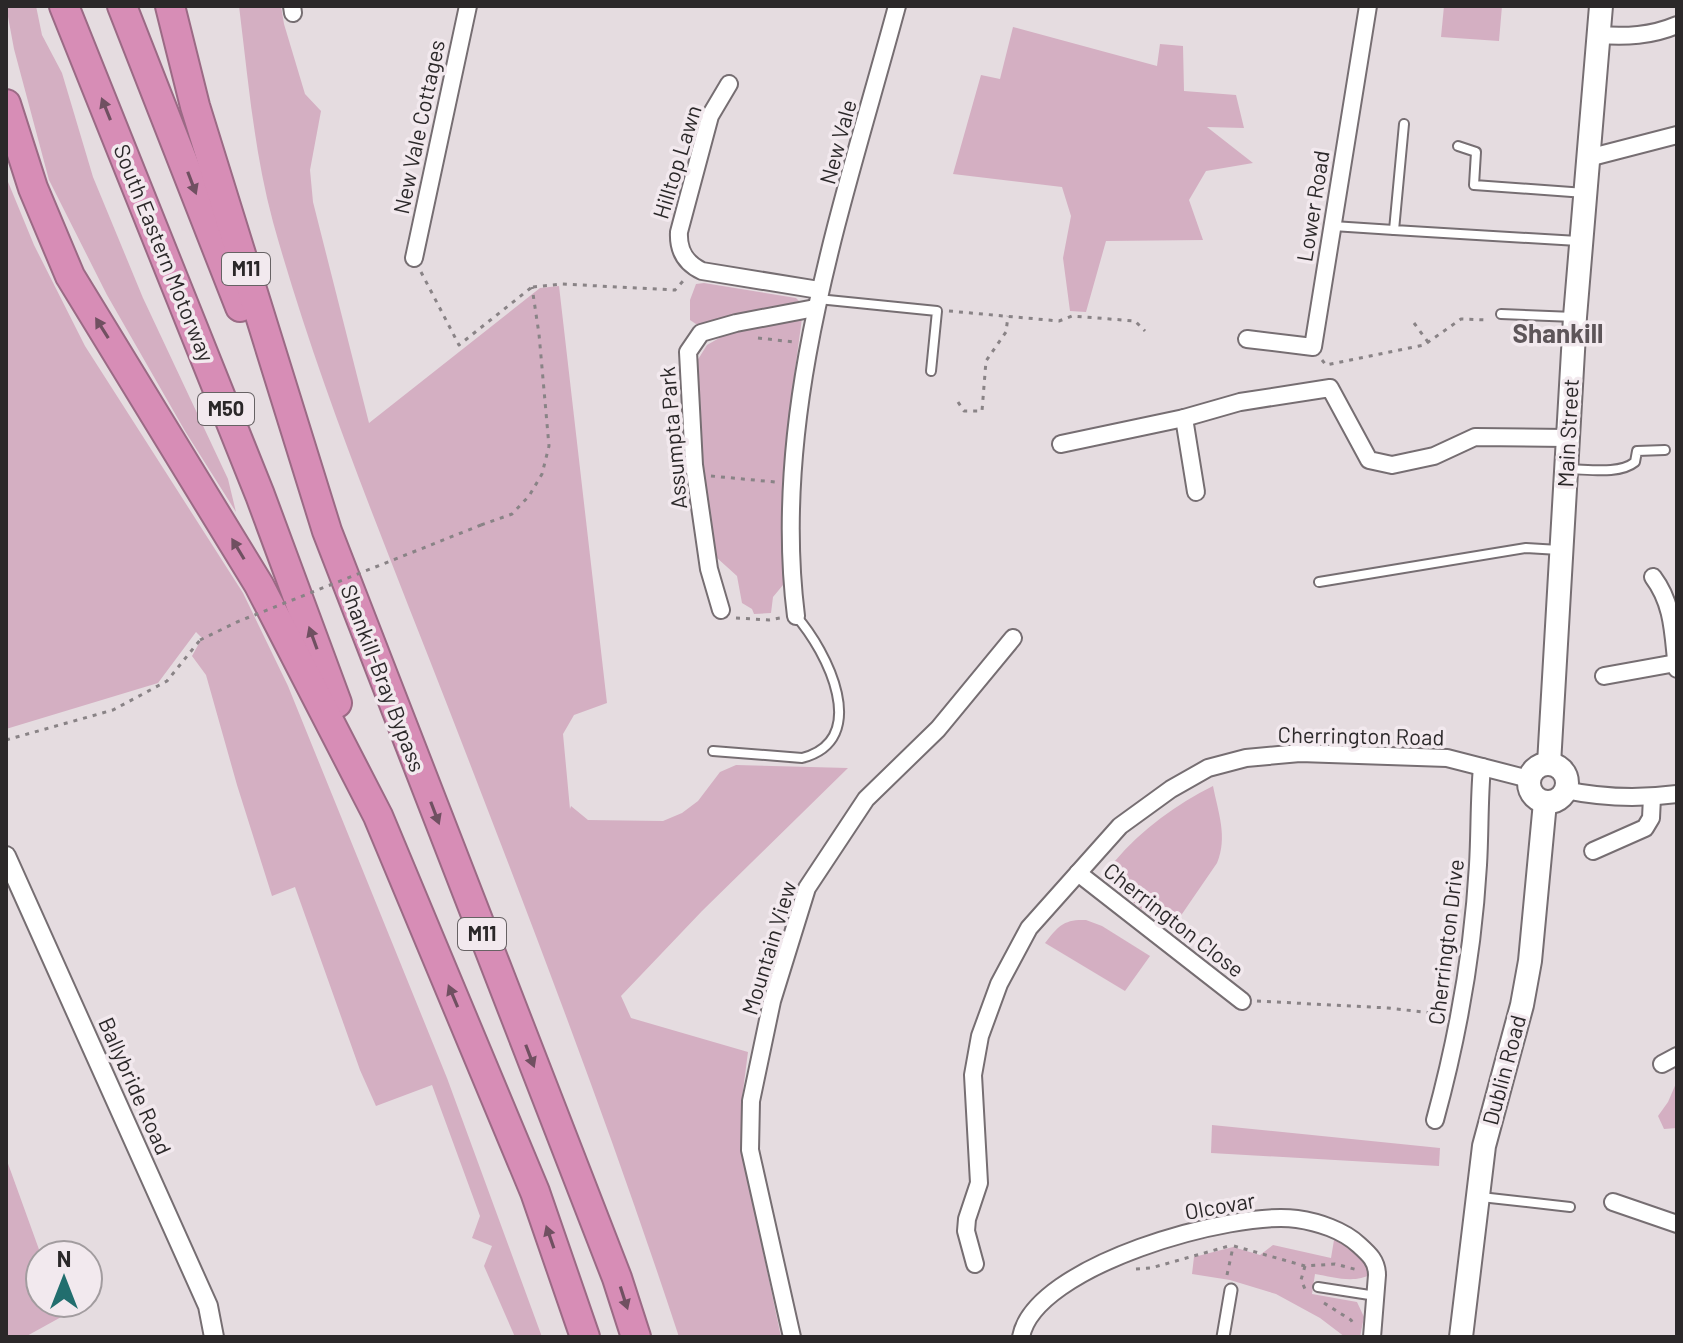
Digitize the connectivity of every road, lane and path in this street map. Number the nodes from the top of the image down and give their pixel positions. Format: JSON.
{"nodes":[{"id":1,"x":64,"y":6,"type":"edge"},
{"id":2,"x":122,"y":6,"type":"edge"},
{"id":3,"x":170,"y":6,"type":"edge"},
{"id":4,"x":468,"y":6,"type":"edge"},
{"id":5,"x":897,"y":6,"type":"edge"},
{"id":6,"x":1368,"y":6,"type":"edge"},
{"id":7,"x":1601,"y":6,"type":"edge"},
{"id":8,"x":1677,"y":25,"type":"edge"},
{"id":9,"x":1598,"y":35,"type":"junction"},
{"id":10,"x":729,"y":84,"type":"dead end"},
{"id":11,"x":6,"y":104,"type":"edge"},
{"id":12,"x":1404,"y":124,"type":"dead end"},
{"id":13,"x":1677,"y":135,"type":"edge"},
{"id":14,"x":1458,"y":146,"type":"dead end"},
{"id":15,"x":1588,"y":158,"type":"junction"},
{"id":16,"x":1585,"y":193,"type":"junction"},
{"id":17,"x":1332,"y":226,"type":"junction"},
{"id":18,"x":1394,"y":230,"type":"junction"},
{"id":19,"x":1582,"y":242,"type":"junction"},
{"id":20,"x":414,"y":258,"type":"joint"},
{"id":21,"x":694,"y":267,"type":"junction"},
{"id":22,"x":532,"y":287,"type":"junction"},
{"id":23,"x":817,"y":299,"type":"junction"},
{"id":24,"x":937,"y":311,"type":"junction"},
{"id":25,"x":1008,"y":316,"type":"junction"},
{"id":26,"x":1500,"y":317,"type":"joint"},
{"id":27,"x":1575,"y":317,"type":"junction"},
{"id":28,"x":1414,"y":323,"type":"dead end"},
{"id":29,"x":1145,"y":331,"type":"dead end"},
{"id":30,"x":1247,"y":339,"type":"dead end"},
{"id":31,"x":1428,"y":342,"type":"junction"},
{"id":32,"x":1313,"y":347,"type":"junction"},
{"id":33,"x":931,"y":371,"type":"dead end"},
{"id":34,"x":958,"y":402,"type":"dead end"},
{"id":35,"x":1184,"y":418,"type":"junction"},
{"id":36,"x":1567,"y":438,"type":"junction"},
{"id":37,"x":1061,"y":444,"type":"dead end"},
{"id":38,"x":1665,"y":450,"type":"dead end"},
{"id":39,"x":1566,"y":469,"type":"junction"},
{"id":40,"x":696,"y":474,"type":"junction"},
{"id":41,"x":793,"y":484,"type":"junction"},
{"id":42,"x":1196,"y":492,"type":"dead end"},
{"id":43,"x":327,"y":531,"type":"junction"},
{"id":44,"x":1562,"y":550,"type":"junction"},
{"id":45,"x":1653,"y":577,"type":"dead end"},
{"id":46,"x":1319,"y":582,"type":"dead end"},
{"id":47,"x":721,"y":610,"type":"joint"},
{"id":48,"x":796,"y":616,"type":"junction"},
{"id":49,"x":1013,"y":638,"type":"dead end"},
{"id":50,"x":1677,"y":666,"type":"edge"},
{"id":51,"x":1604,"y":676,"type":"dead end"},
{"id":52,"x":6,"y":740,"type":"edge"},
{"id":53,"x":713,"y":751,"type":"dead end"},
{"id":54,"x":1549,"y":764,"type":"junction"},
{"id":55,"x":1482,"y":767,"type":"junction"},
{"id":56,"x":1529,"y":779,"type":"junction"},
{"id":57,"x":1565,"y":790,"type":"junction"},
{"id":58,"x":1677,"y":794,"type":"edge"},
{"id":59,"x":1652,"y":797,"type":"junction"},
{"id":60,"x":1545,"y":802,"type":"junction"},
{"id":61,"x":378,"y":816,"type":"junction"},
{"id":62,"x":1593,"y":851,"type":"dead end"},
{"id":63,"x":6,"y":856,"type":"edge"},
{"id":64,"x":1078,"y":873,"type":"junction"},
{"id":65,"x":1242,"y":1001,"type":"joint"},
{"id":66,"x":1460,"y":1017,"type":"junction"},
{"id":67,"x":1677,"y":1056,"type":"edge"},
{"id":68,"x":1662,"y":1064,"type":"dead end"},
{"id":69,"x":1435,"y":1120,"type":"dead end"},
{"id":70,"x":1476,"y":1196,"type":"junction"},
{"id":71,"x":1613,"y":1202,"type":"dead end"},
{"id":72,"x":1570,"y":1207,"type":"dead end"},
{"id":73,"x":1223,"y":1224,"type":"junction"},
{"id":74,"x":1677,"y":1224,"type":"edge"},
{"id":75,"x":1232,"y":1246,"type":"junction"},
{"id":76,"x":975,"y":1264,"type":"dead end"},
{"id":77,"x":1091,"y":1270,"type":"junction"},
{"id":78,"x":1377,"y":1275,"type":"junction"},
{"id":79,"x":1318,"y":1287,"type":"dead end"},
{"id":80,"x":1231,"y":1290,"type":"joint"},
{"id":81,"x":1377,"y":1296,"type":"junction"},
{"id":82,"x":214,"y":1337,"type":"edge"},
{"id":83,"x":585,"y":1337,"type":"edge"},
{"id":84,"x":636,"y":1337,"type":"edge"},
{"id":85,"x":792,"y":1337,"type":"edge"},
{"id":86,"x":1021,"y":1337,"type":"edge"},
{"id":87,"x":1223,"y":1337,"type":"edge"},
{"id":88,"x":1372,"y":1337,"type":"edge"},
{"id":89,"x":1461,"y":1337,"type":"edge"}],
"edges":[{"from":61,"to":1,"type":"highway","name":"South Eastern Motorway","number":"M50","one_way":true},
{"from":2,"to":43,"type":"highway","number":"M50","one_way":true},
{"from":3,"to":43,"type":"highway","name":"Shankill-Bray Bypass","number":"M11"},
{"from":4,"to":20,"type":"street","name":"New Vale Cottages"},
{"from":5,"to":23,"type":"street","name":"New Vale"},
{"from":6,"to":17,"type":"street","name":"Lower Road"},
{"from":7,"to":9,"type":"main road","name":"Main Street"},
{"from":8,"to":9,"type":"street"},
{"from":9,"to":15,"type":"main road","name":"Main Street"},
{"from":10,"to":21,"type":"street","name":"Hilltop Lawn"},
{"from":61,"to":11,"type":"highway","number":"M11","one_way":true},
{"from":12,"to":18,"type":"lane"},
{"from":13,"to":15,"type":"street"},
{"from":14,"to":16,"type":"lane"},
{"from":15,"to":16,"type":"main road","name":"Main Street"},
{"from":16,"to":19,"type":"main road","name":"Main Street"},
{"from":17,"to":18,"type":"lane"},
{"from":17,"to":32,"type":"street","name":"Lower Road"},
{"from":18,"to":19,"type":"lane"},
{"from":19,"to":27,"type":"main road","name":"Main Street"},
{"from":20,"to":22,"type":"path"},
{"from":21,"to":22,"type":"path"},
{"from":21,"to":23,"type":"street"},
{"from":22,"to":52,"type":"path","bridge":true},
{"from":23,"to":24,"type":"lane"},
{"from":23,"to":40,"type":"street","name":"Assumpta Park"},
{"from":23,"to":41,"type":"street"},
{"from":24,"to":25,"type":"path"},
{"from":24,"to":33,"type":"lane"},
{"from":25,"to":29,"type":"path"},
{"from":25,"to":34,"type":"path"},
{"from":26,"to":27,"type":"lane"},
{"from":26,"to":31,"type":"path"},
{"from":27,"to":36,"type":"main road","name":"Main Street"},
{"from":28,"to":31,"type":"path"},
{"from":30,"to":32,"type":"street"},
{"from":31,"to":32,"type":"path"},
{"from":35,"to":36,"type":"street"},
{"from":35,"to":37,"type":"street"},
{"from":35,"to":42,"type":"street"},
{"from":36,"to":39,"type":"main road","name":"Main Street"},
{"from":38,"to":39,"type":"lane"},
{"from":39,"to":44,"type":"main road","name":"Main Street"},
{"from":40,"to":41,"type":"path"},
{"from":40,"to":47,"type":"street","name":"Assumpta Park"},
{"from":41,"to":48,"type":"street"},
{"from":43,"to":84,"type":"highway","name":"Shankill-Bray Bypass","number":"M11","one_way":true},
{"from":44,"to":46,"type":"lane"},
{"from":44,"to":54,"type":"main road","name":"Main Street"},
{"from":45,"to":50,"type":"street"},
{"from":47,"to":48,"type":"path"},
{"from":48,"to":53,"type":"lane"},
{"from":49,"to":85,"type":"street","name":"Mountain View"},
{"from":50,"to":51,"type":"street"},
{"from":54,"to":56,"type":"main road"},
{"from":54,"to":57,"type":"main road"},
{"from":55,"to":56,"type":"street","name":"Cherrington Road"},
{"from":55,"to":64,"type":"street","name":"Cherrington Road"},
{"from":55,"to":66,"type":"street","name":"Cherrington Drive"},
{"from":56,"to":60,"type":"main road"},
{"from":57,"to":59,"type":"street"},
{"from":57,"to":60,"type":"main road"},
{"from":58,"to":59,"type":"street"},
{"from":59,"to":62,"type":"street"},
{"from":60,"to":70,"type":"main road","name":"Dublin Road"},
{"from":83,"to":61,"type":"highway","number":"M11","one_way":true},
{"from":63,"to":82,"type":"street","name":"Ballybride Road"},
{"from":64,"to":65,"type":"street","name":"Cherrington Close"},
{"from":64,"to":76,"type":"street","name":"Cherrington Road"},
{"from":65,"to":66,"type":"path"},
{"from":66,"to":69,"type":"street","name":"Cherrington Drive"},
{"from":67,"to":68,"type":"street"},
{"from":70,"to":72,"type":"lane"},
{"from":70,"to":89,"type":"main road","name":"Dublin Road"},
{"from":71,"to":74,"type":"street"},
{"from":73,"to":75,"type":"path"},
{"from":73,"to":77,"type":"street","name":"Olcovar"},
{"from":73,"to":78,"type":"street","name":"Olcovar"},
{"from":75,"to":77,"type":"path"},
{"from":75,"to":78,"type":"path"},
{"from":75,"to":80,"type":"path"},
{"from":77,"to":86,"type":"street","name":"Olcovar"},
{"from":78,"to":81,"type":"street"},
{"from":79,"to":81,"type":"lane"},
{"from":80,"to":87,"type":"street"},
{"from":81,"to":88,"type":"street"}]}
